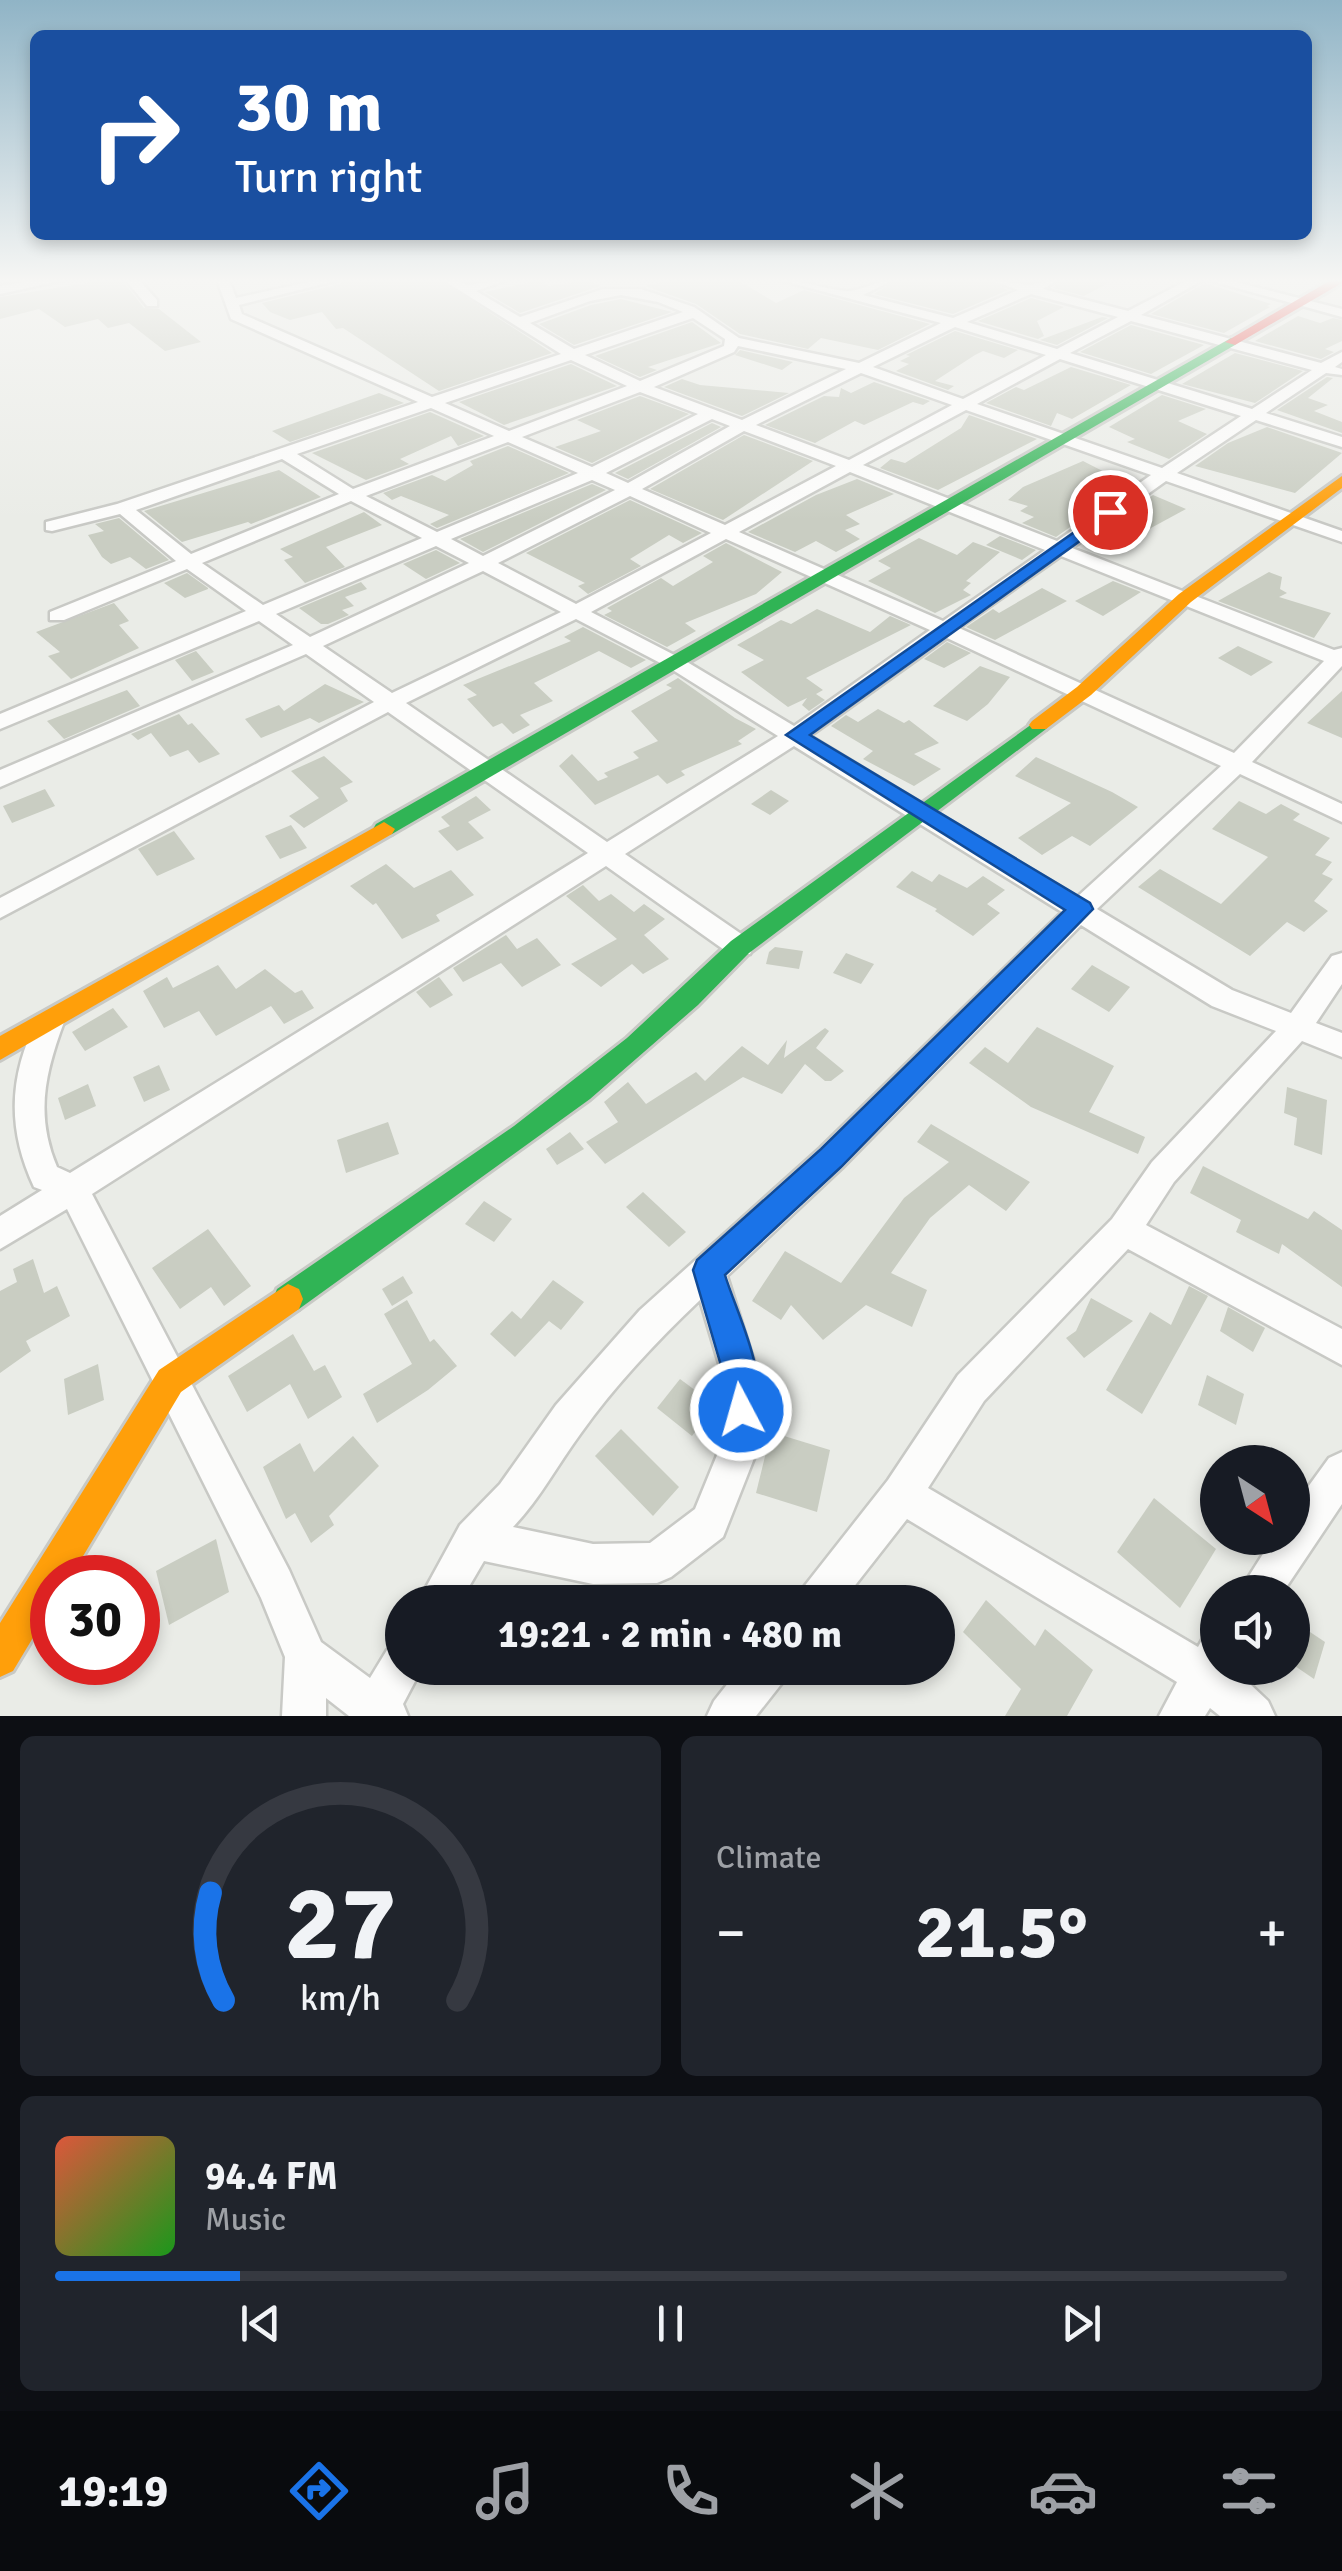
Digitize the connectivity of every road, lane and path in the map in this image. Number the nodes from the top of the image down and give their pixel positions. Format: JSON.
{"nodes":[{"id":1,"x":335,"y":360,"type":"edge"},
{"id":2,"x":563,"y":360,"type":"edge"},
{"id":3,"x":584,"y":360,"type":"edge"},
{"id":4,"x":708,"y":360,"type":"edge"},
{"id":5,"x":825,"y":360,"type":"edge"},
{"id":6,"x":877,"y":360,"type":"edge"},
{"id":7,"x":1046,"y":360,"type":"edge"},
{"id":8,"x":1077,"y":360,"type":"edge"},
{"id":9,"x":1200,"y":360,"type":"edge"},
{"id":10,"x":1293,"y":360,"type":"edge"},
{"id":11,"x":861,"y":368,"type":"junction"},
{"id":12,"x":1334,"y":371,"type":"edge"},
{"id":13,"x":636,"y":385,"type":"junction"},
{"id":14,"x":1157,"y":385,"type":"junction"},
{"id":15,"x":432,"y":403,"type":"junction"},
{"id":16,"x":964,"y":404,"type":"junction"},
{"id":17,"x":712,"y":414,"type":"junction"},
{"id":18,"x":1255,"y":415,"type":"junction"},
{"id":19,"x":744,"y":425,"type":"junction"},
{"id":20,"x":508,"y":434,"type":"junction"},
{"id":21,"x":1061,"y":440,"type":"junction"},
{"id":22,"x":1342,"y":442,"type":"edge"},
{"id":23,"x":283,"y":454,"type":"junction"},
{"id":24,"x":850,"y":466,"type":"junction"},
{"id":25,"x":1164,"y":474,"type":"junction"},
{"id":26,"x":589,"y":475,"type":"junction"},
{"id":27,"x":1342,"y":481,"type":"edge"},
{"id":28,"x":626,"y":491,"type":"junction"},
{"id":29,"x":352,"y":495,"type":"junction"},
{"id":30,"x":948,"y":505,"type":"junction"},
{"id":31,"x":122,"y":508,"type":"junction"},
{"id":32,"x":1288,"y":518,"type":"junction"},
{"id":33,"x":52,"y":526,"type":"dead end"},
{"id":34,"x":725,"y":534,"type":"junction"},
{"id":35,"x":1342,"y":536,"type":"edge"},
{"id":36,"x":440,"y":538,"type":"junction"},
{"id":37,"x":1056,"y":550,"type":"junction"},
{"id":38,"x":486,"y":562,"type":"junction"},
{"id":39,"x":190,"y":563,"type":"junction"},
{"id":40,"x":824,"y":576,"type":"junction"},
{"id":41,"x":1184,"y":598,"type":"junction"},
{"id":42,"x":261,"y":611,"type":"junction"},
{"id":43,"x":578,"y":611,"type":"junction"},
{"id":44,"x":57,"y":616,"type":"dead end"},
{"id":45,"x":947,"y":630,"type":"junction"},
{"id":46,"x":310,"y":645,"type":"junction"},
{"id":47,"x":1339,"y":657,"type":"edge"},
{"id":48,"x":674,"y":663,"type":"junction"},
{"id":49,"x":1084,"y":692,"type":"junction"},
{"id":50,"x":391,"y":702,"type":"junction"},
{"id":51,"x":0,"y":722,"type":"edge"},
{"id":52,"x":796,"y":735,"type":"junction"},
{"id":53,"x":1236,"y":765,"type":"junction"},
{"id":54,"x":485,"y":772,"type":"junction"},
{"id":55,"x":0,"y":780,"type":"edge"},
{"id":56,"x":1342,"y":814,"type":"edge"},
{"id":57,"x":922,"y":815,"type":"junction"},
{"id":58,"x":605,"y":855,"type":"junction"},
{"id":59,"x":0,"y":909,"type":"edge"},
{"id":60,"x":1081,"y":909,"type":"junction"},
{"id":61,"x":740,"y":946,"type":"junction"},
{"id":62,"x":1342,"y":962,"type":"edge"},
{"id":63,"x":50,"y":1022,"type":"junction"},
{"id":64,"x":1297,"y":1027,"type":"junction"},
{"id":65,"x":1342,"y":1045,"type":"edge"},
{"id":66,"x":0,"y":1049,"type":"edge"},
{"id":67,"x":73,"y":1190,"type":"junction"},
{"id":68,"x":1124,"y":1230,"type":"junction"},
{"id":69,"x":0,"y":1234,"type":"edge"},
{"id":70,"x":708,"y":1270,"type":"junction"},
{"id":71,"x":1342,"y":1348,"type":"edge"},
{"id":72,"x":170,"y":1380,"type":"junction"},
{"id":73,"x":1342,"y":1471,"type":"edge"},
{"id":74,"x":902,"y":1494,"type":"junction"},
{"id":75,"x":474,"y":1539,"type":"junction"},
{"id":76,"x":1271,"y":1575,"type":"edge"},
{"id":77,"x":448,"y":1585,"type":"edge"},
{"id":78,"x":830,"y":1585,"type":"edge"},
{"id":79,"x":0,"y":1658,"type":"edge"},
{"id":80,"x":306,"y":1658,"type":"junction"},
{"id":81,"x":1200,"y":1658,"type":"edge"},
{"id":82,"x":1200,"y":1681,"type":"edge"},
{"id":83,"x":392,"y":1685,"type":"edge"},
{"id":84,"x":753,"y":1685,"type":"edge"},
{"id":85,"x":1228,"y":1685,"type":"edge"},
{"id":86,"x":378,"y":1713,"type":"edge"},
{"id":87,"x":304,"y":1716,"type":"edge"},
{"id":88,"x":729,"y":1716,"type":"edge"},
{"id":89,"x":1181,"y":1716,"type":"edge"},
{"id":90,"x":1253,"y":1716,"type":"edge"}],
"edges":[{"from":1,"to":15,"type":"street"},
{"from":2,"to":15,"type":"street"},
{"from":3,"to":13,"type":"street"},
{"from":4,"to":13,"type":"street"},
{"from":5,"to":11,"type":"street"},
{"from":6,"to":11,"type":"street"},
{"from":7,"to":16,"type":"street"},
{"from":8,"to":14,"type":"street"},
{"from":9,"to":14,"type":"street"},
{"from":10,"to":12,"type":"street"},
{"from":11,"to":16,"type":"street"},
{"from":11,"to":19,"type":"street"},
{"from":12,"to":18,"type":"street"},
{"from":13,"to":17,"type":"street"},
{"from":13,"to":20,"type":"street"},
{"from":14,"to":18,"type":"street"},
{"from":14,"to":21,"type":"street"},
{"from":15,"to":20,"type":"street"},
{"from":15,"to":23,"type":"street"},
{"from":16,"to":21,"type":"street"},
{"from":16,"to":24,"type":"street"},
{"from":17,"to":19,"type":"street"},
{"from":17,"to":26,"type":"street"},
{"from":18,"to":22,"type":"street"},
{"from":18,"to":25,"type":"street"},
{"from":19,"to":24,"type":"street"},
{"from":19,"to":28,"type":"street"},
{"from":20,"to":26,"type":"street"},
{"from":20,"to":29,"type":"street"},
{"from":21,"to":25,"type":"street"},
{"from":21,"to":30,"type":"street"},
{"from":23,"to":29,"type":"street"},
{"from":23,"to":31,"type":"street"},
{"from":24,"to":30,"type":"street"},
{"from":24,"to":34,"type":"street"},
{"from":25,"to":32,"type":"street"},
{"from":25,"to":37,"type":"street"},
{"from":26,"to":28,"type":"street"},
{"from":26,"to":36,"type":"street"},
{"from":27,"to":32,"type":"street"},
{"from":28,"to":34,"type":"street"},
{"from":28,"to":38,"type":"street"},
{"from":29,"to":36,"type":"street"},
{"from":29,"to":39,"type":"street"},
{"from":30,"to":37,"type":"street"},
{"from":30,"to":40,"type":"street"},
{"from":31,"to":33,"type":"street"},
{"from":31,"to":39,"type":"street"},
{"from":32,"to":35,"type":"street"},
{"from":32,"to":41,"type":"street"},
{"from":34,"to":40,"type":"street"},
{"from":34,"to":43,"type":"street"},
{"from":36,"to":38,"type":"street"},
{"from":36,"to":42,"type":"street"},
{"from":37,"to":41,"type":"street"},
{"from":37,"to":45,"type":"street"},
{"from":38,"to":43,"type":"street"},
{"from":38,"to":46,"type":"street"},
{"from":39,"to":42,"type":"street"},
{"from":39,"to":44,"type":"street"},
{"from":40,"to":45,"type":"street"},
{"from":40,"to":48,"type":"street"},
{"from":41,"to":47,"type":"street"},
{"from":41,"to":49,"type":"street"},
{"from":42,"to":46,"type":"street"},
{"from":42,"to":51,"type":"street"},
{"from":43,"to":48,"type":"street"},
{"from":43,"to":50,"type":"street"},
{"from":45,"to":49,"type":"street"},
{"from":45,"to":52,"type":"street"},
{"from":46,"to":50,"type":"street"},
{"from":46,"to":55,"type":"street"},
{"from":47,"to":53,"type":"street"},
{"from":48,"to":52,"type":"street"},
{"from":48,"to":54,"type":"street"},
{"from":49,"to":53,"type":"street"},
{"from":49,"to":57,"type":"street"},
{"from":50,"to":54,"type":"street"},
{"from":50,"to":59,"type":"street"},
{"from":52,"to":57,"type":"street"},
{"from":52,"to":58,"type":"street"},
{"from":53,"to":56,"type":"street"},
{"from":53,"to":60,"type":"street"},
{"from":54,"to":58,"type":"street"},
{"from":54,"to":63,"type":"street"},
{"from":57,"to":60,"type":"street"},
{"from":57,"to":61,"type":"street"},
{"from":58,"to":61,"type":"street"},
{"from":58,"to":67,"type":"street"},
{"from":60,"to":64,"type":"street"},
{"from":60,"to":70,"type":"street"},
{"from":61,"to":72,"type":"street"},
{"from":62,"to":64,"type":"street"},
{"from":63,"to":66,"type":"street"},
{"from":63,"to":67,"type":"street"},
{"from":64,"to":65,"type":"street"},
{"from":64,"to":68,"type":"street"},
{"from":67,"to":69,"type":"street"},
{"from":67,"to":72,"type":"street"},
{"from":68,"to":71,"type":"street"},
{"from":68,"to":74,"type":"street"},
{"from":70,"to":75,"type":"street"},
{"from":70,"to":75,"type":"street"},
{"from":72,"to":79,"type":"street"},
{"from":72,"to":80,"type":"street"},
{"from":73,"to":76,"type":"street"},
{"from":74,"to":78,"type":"street"},
{"from":74,"to":81,"type":"street"},
{"from":75,"to":77,"type":"street"},
{"from":80,"to":86,"type":"street"},
{"from":80,"to":87,"type":"street"},
{"from":82,"to":89,"type":"street"},
{"from":83,"to":86,"type":"street"},
{"from":84,"to":88,"type":"street"},
{"from":85,"to":90,"type":"street"}]}
